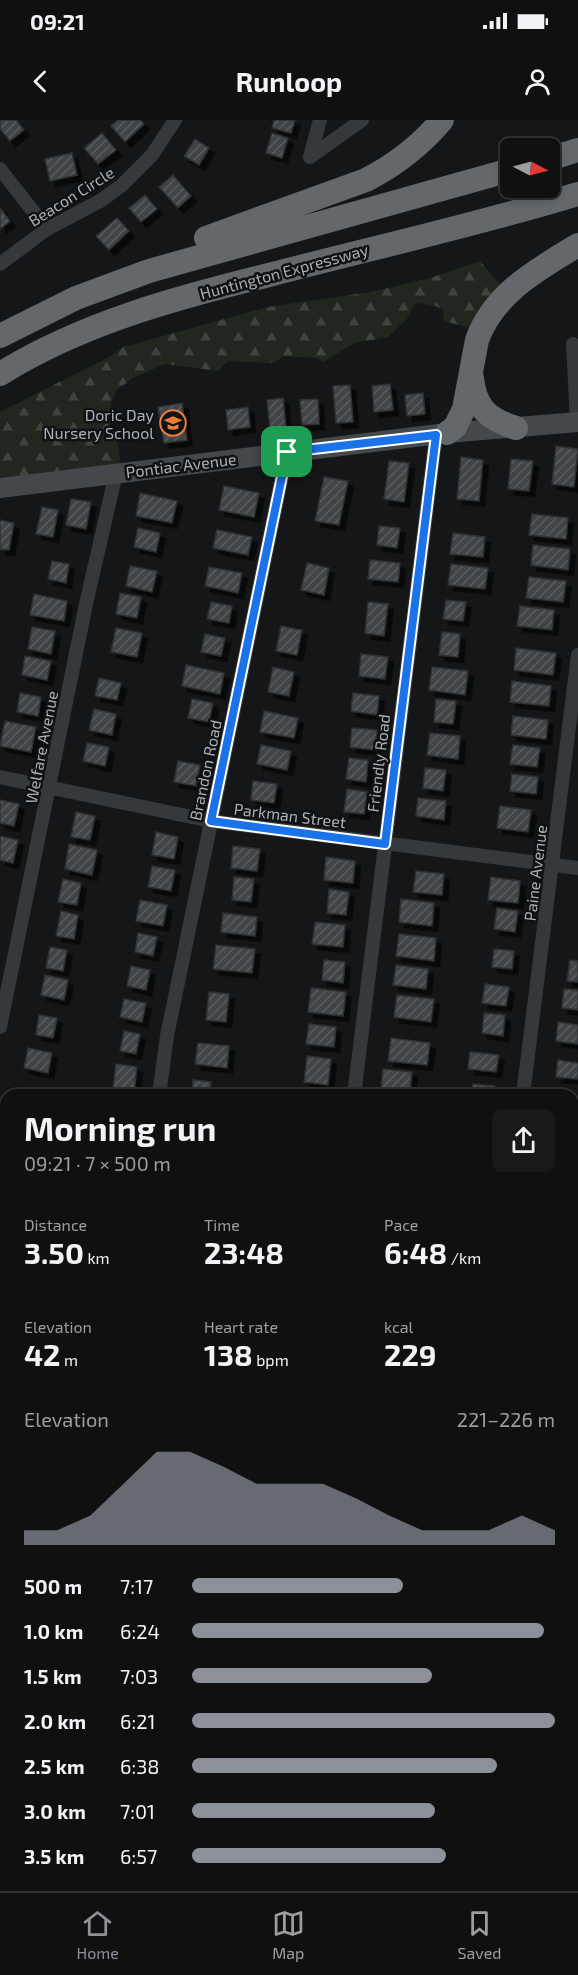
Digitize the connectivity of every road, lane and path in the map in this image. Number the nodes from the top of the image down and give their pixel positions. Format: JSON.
{"nodes":[{"id":1,"x":175,"y":120,"type":"edge"},
{"id":2,"x":320,"y":120,"type":"edge"},
{"id":3,"x":362,"y":120,"type":"edge"},
{"id":4,"x":442,"y":120,"type":"edge"},
{"id":5,"x":578,"y":150,"type":"edge"},
{"id":6,"x":560,"y":156,"type":"edge"},
{"id":7,"x":0,"y":169,"type":"edge"},
{"id":8,"x":500,"y":173,"type":"edge"},
{"id":9,"x":578,"y":194,"type":"edge"},
{"id":10,"x":47,"y":229,"type":"junction"},
{"id":11,"x":578,"y":245,"type":"edge"},
{"id":12,"x":0,"y":264,"type":"edge"},
{"id":13,"x":51,"y":309,"type":"junction"},
{"id":14,"x":0,"y":336,"type":"edge"},
{"id":15,"x":573,"y":344,"type":"dead end"},
{"id":16,"x":471,"y":363,"type":"junction"},
{"id":17,"x":0,"y":374,"type":"edge"},
{"id":18,"x":578,"y":422,"type":"edge"},
{"id":19,"x":516,"y":428,"type":"junction"},
{"id":20,"x":442,"y":434,"type":"junction"},
{"id":21,"x":287,"y":452,"type":"junction"},
{"id":22,"x":116,"y":473,"type":"junction"},
{"id":23,"x":0,"y":488,"type":"edge"},
{"id":24,"x":578,"y":655,"type":"edge"},
{"id":25,"x":0,"y":777,"type":"edge"},
{"id":26,"x":50,"y":787,"type":"junction"},
{"id":27,"x":211,"y":821,"type":"junction"},
{"id":28,"x":385,"y":844,"type":"junction"},
{"id":29,"x":553,"y":864,"type":"junction"},
{"id":30,"x":578,"y":868,"type":"edge"},
{"id":31,"x":0,"y":1028,"type":"edge"},
{"id":32,"x":160,"y":1089,"type":"edge"},
{"id":33,"x":355,"y":1089,"type":"edge"},
{"id":34,"x":524,"y":1089,"type":"edge"}],
"edges":[{"from":1,"to":10,"type":"street","name":"Beacon Circle"},
{"from":2,"to":3,"type":"street"},
{"from":4,"to":13,"type":"highway"},
{"from":5,"to":6,"type":"highway"},
{"from":7,"to":10,"type":"street"},
{"from":8,"to":13,"type":"highway"},
{"from":9,"to":17,"type":"highway","name":"Huntington Expressway"},
{"from":10,"to":12,"type":"street","name":"Beacon Circle"},
{"from":11,"to":16,"type":"highway"},
{"from":13,"to":14,"type":"highway"},
{"from":15,"to":18,"type":"street"},
{"from":16,"to":19,"type":"highway"},
{"from":16,"to":20,"type":"highway"},
{"from":18,"to":19,"type":"main road","name":"Pontiac Avenue"},
{"from":19,"to":20,"type":"main road","name":"Pontiac Avenue"},
{"from":20,"to":21,"type":"main road","name":"Pontiac Avenue"},
{"from":20,"to":28,"type":"street","name":"Friendly Road"},
{"from":21,"to":22,"type":"main road","name":"Pontiac Avenue"},
{"from":21,"to":27,"type":"street","name":"Brandon Road"},
{"from":22,"to":23,"type":"main road","name":"Pontiac Avenue"},
{"from":22,"to":26,"type":"street","name":"Welfare Avenue"},
{"from":24,"to":29,"type":"street","name":"Paine Avenue"},
{"from":25,"to":26,"type":"street","name":"Parkman Street"},
{"from":26,"to":27,"type":"street","name":"Parkman Street"},
{"from":26,"to":31,"type":"street","name":"Welfare Avenue"},
{"from":27,"to":28,"type":"street","name":"Parkman Street"},
{"from":27,"to":32,"type":"street","name":"Brandon Road"},
{"from":28,"to":29,"type":"street","name":"Parkman Street"},
{"from":28,"to":33,"type":"street","name":"Friendly Road"},
{"from":29,"to":30,"type":"street","name":"Parkman Street"},
{"from":29,"to":34,"type":"street","name":"Paine Avenue"}]}
